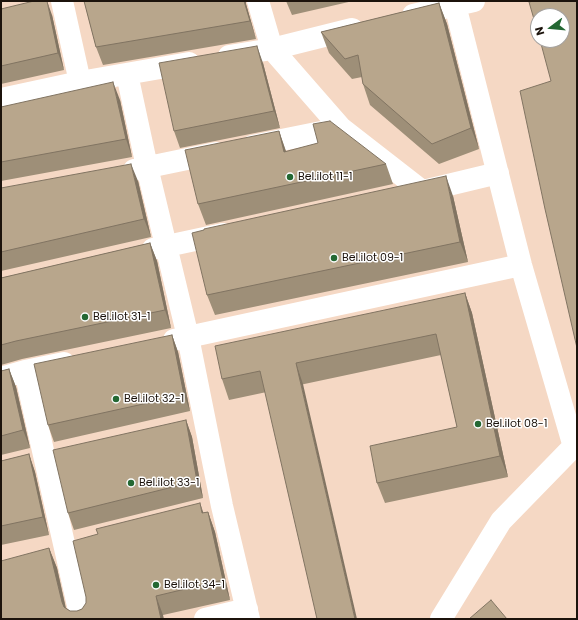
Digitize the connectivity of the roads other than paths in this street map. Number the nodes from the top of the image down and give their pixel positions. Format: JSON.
{"nodes":[{"id":1,"x":258,"y":1,"type":"edge"},
{"id":2,"x":53,"y":2,"type":"edge"},
{"id":3,"x":461,"y":2,"type":"edge"},
{"id":4,"x":394,"y":19,"type":"edge"},
{"id":5,"x":371,"y":25,"type":"edge"},
{"id":6,"x":272,"y":49,"type":"junction"},
{"id":7,"x":128,"y":74,"type":"junction"},
{"id":8,"x":80,"y":82,"type":"junction"},
{"id":9,"x":1,"y":99,"type":"edge"},
{"id":10,"x":341,"y":128,"type":"junction"},
{"id":11,"x":147,"y":167,"type":"junction"},
{"id":12,"x":117,"y":173,"type":"edge"},
{"id":13,"x":498,"y":173,"type":"junction"},
{"id":14,"x":422,"y":191,"type":"junction"},
{"id":15,"x":399,"y":196,"type":"edge"},
{"id":16,"x":244,"y":229,"type":"edge"},
{"id":17,"x":166,"y":246,"type":"junction"},
{"id":18,"x":136,"y":253,"type":"edge"},
{"id":19,"x":521,"y":265,"type":"junction"},
{"id":20,"x":188,"y":337,"type":"junction"},
{"id":21,"x":157,"y":344,"type":"edge"},
{"id":22,"x":79,"y":360,"type":"edge"},
{"id":23,"x":25,"y":371,"type":"junction"},
{"id":24,"x":1,"y":378,"type":"edge"},
{"id":25,"x":575,"y":445,"type":"edge"},
{"id":26,"x":67,"y":452,"type":"edge"},
{"id":27,"x":44,"y":457,"type":"junction"},
{"id":28,"x":22,"y":463,"type":"edge"},
{"id":29,"x":222,"y":506,"type":"junction"},
{"id":30,"x":200,"y":512,"type":"edge"},
{"id":31,"x":87,"y":541,"type":"edge"},
{"id":32,"x":64,"y":546,"type":"junction"},
{"id":33,"x":248,"y":614,"type":"edge"},
{"id":34,"x":81,"y":619,"type":"edge"},
{"id":35,"x":205,"y":619,"type":"edge"},
{"id":36,"x":441,"y":619,"type":"edge"}],
"edges":[{"from":1,"to":6,"type":"street"},
{"from":2,"to":8,"type":"street"},
{"from":3,"to":4,"type":"street"},
{"from":3,"to":13,"type":"street"},
{"from":5,"to":6,"type":"street"},
{"from":6,"to":7,"type":"street"},
{"from":6,"to":10,"type":"street"},
{"from":7,"to":8,"type":"street"},
{"from":7,"to":11,"type":"street"},
{"from":8,"to":9,"type":"street"},
{"from":10,"to":11,"type":"street"},
{"from":10,"to":14,"type":"street"},
{"from":11,"to":12,"type":"street"},
{"from":11,"to":17,"type":"street"},
{"from":13,"to":14,"type":"street"},
{"from":13,"to":19,"type":"street"},
{"from":14,"to":15,"type":"street"},
{"from":16,"to":17,"type":"street"},
{"from":17,"to":18,"type":"street"},
{"from":17,"to":20,"type":"street"},
{"from":19,"to":20,"type":"street"},
{"from":19,"to":25,"type":"street"},
{"from":20,"to":21,"type":"street"},
{"from":20,"to":29,"type":"street"},
{"from":22,"to":23,"type":"street"},
{"from":23,"to":24,"type":"street"},
{"from":23,"to":27,"type":"street"},
{"from":25,"to":36,"type":"street"},
{"from":26,"to":27,"type":"street"},
{"from":27,"to":28,"type":"street"},
{"from":27,"to":32,"type":"street"},
{"from":29,"to":30,"type":"street"},
{"from":29,"to":33,"type":"street"},
{"from":31,"to":32,"type":"street"},
{"from":32,"to":34,"type":"street"},
{"from":33,"to":35,"type":"street"}]}
